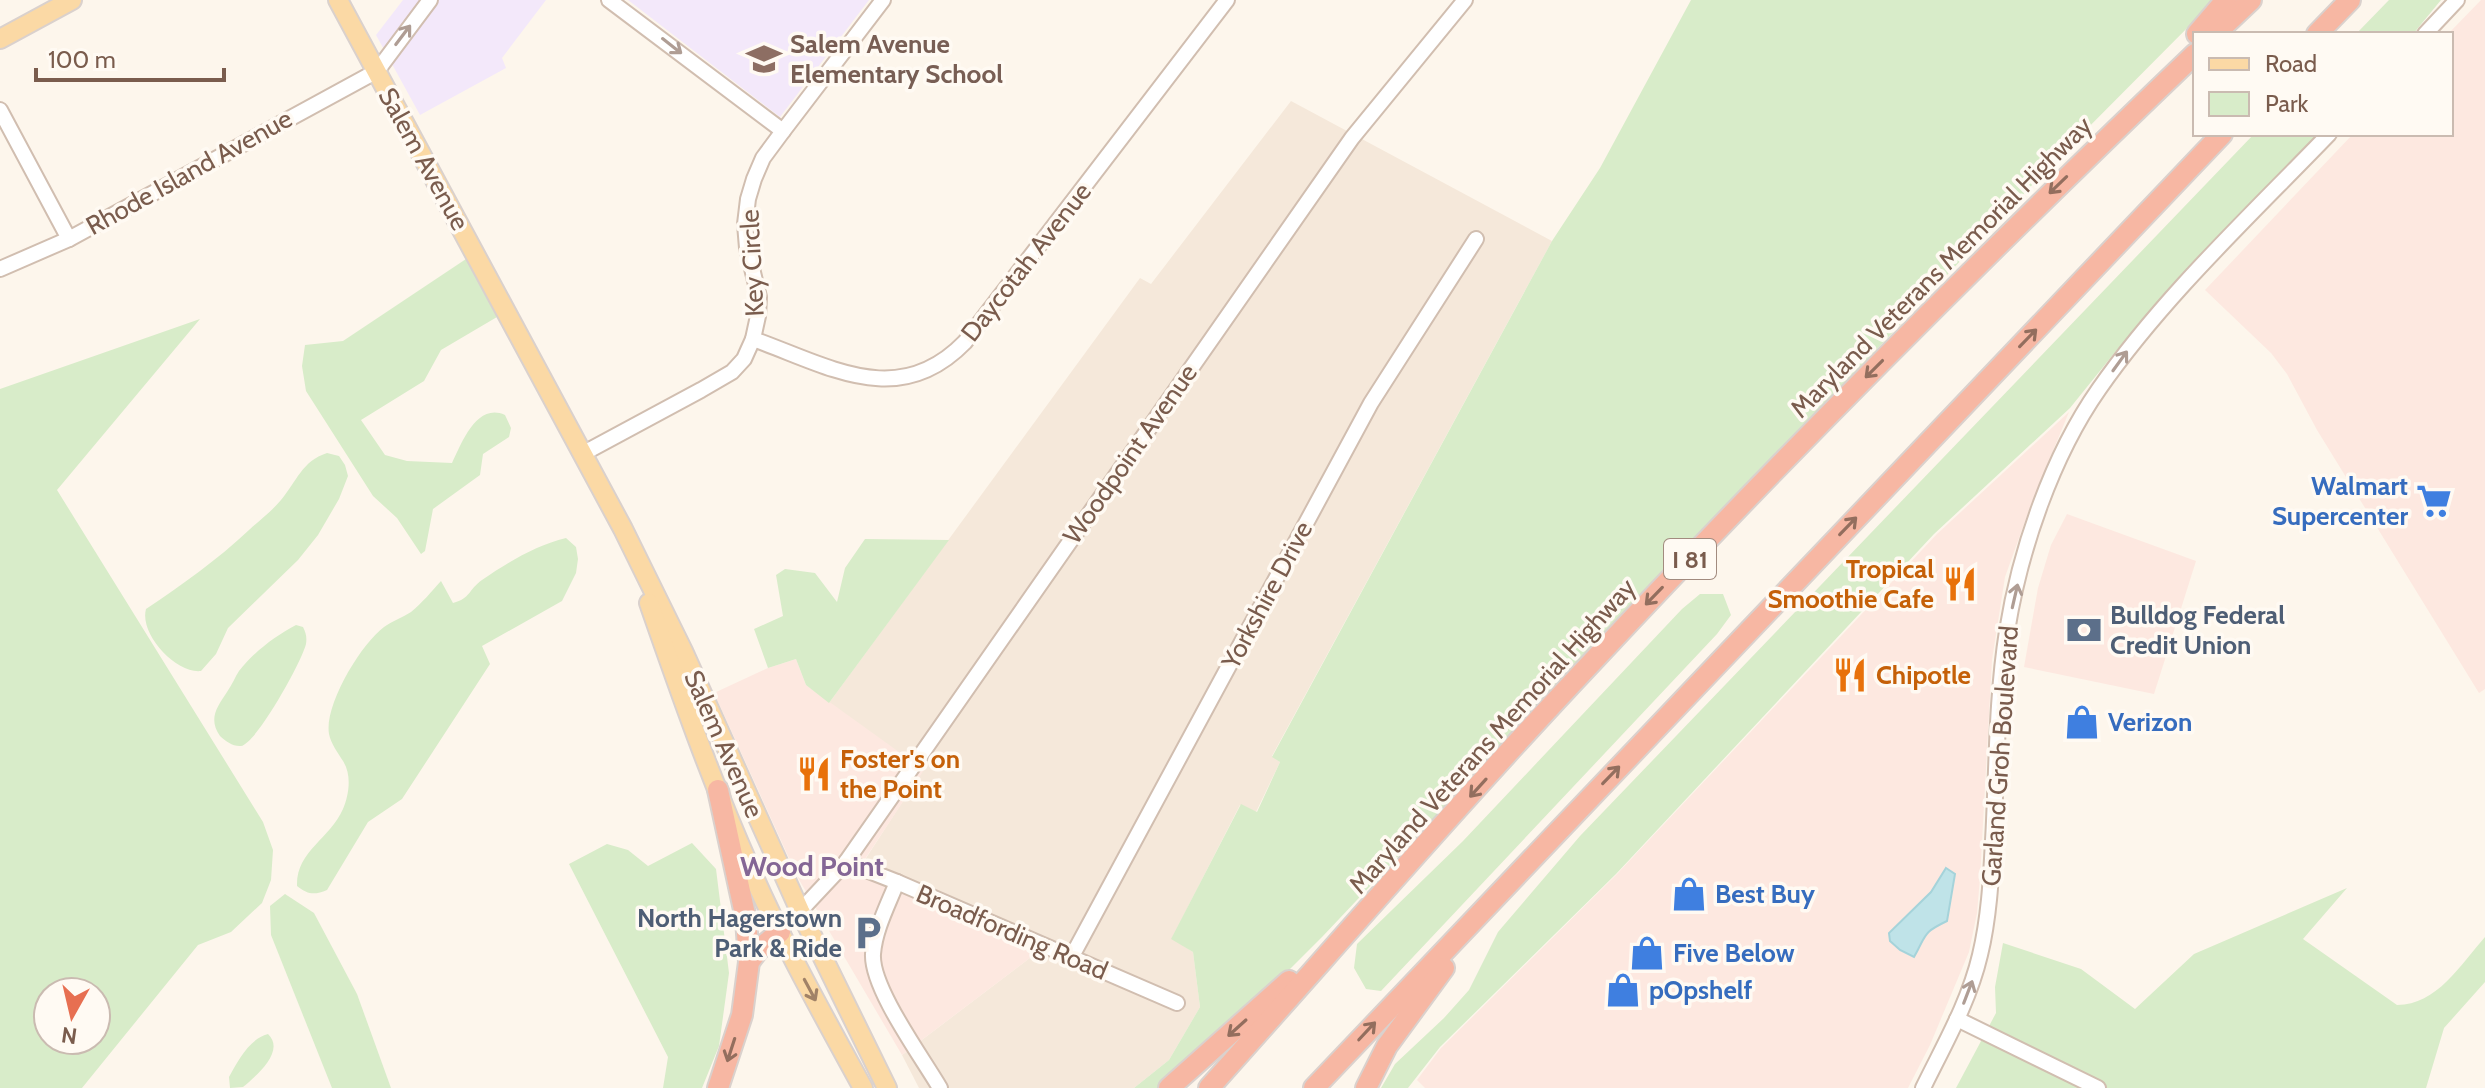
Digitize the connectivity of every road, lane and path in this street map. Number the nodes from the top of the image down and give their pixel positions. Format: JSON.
{"nodes":[{"id":1,"x":72,"y":0,"type":"edge"},
{"id":2,"x":338,"y":0,"type":"edge"},
{"id":3,"x":430,"y":0,"type":"edge"},
{"id":4,"x":609,"y":0,"type":"edge"},
{"id":5,"x":883,"y":0,"type":"edge"},
{"id":6,"x":1227,"y":0,"type":"edge"},
{"id":7,"x":1465,"y":0,"type":"edge"},
{"id":8,"x":2226,"y":0,"type":"edge"},
{"id":9,"x":2251,"y":0,"type":"edge"},
{"id":10,"x":2350,"y":0,"type":"edge"},
{"id":11,"x":2457,"y":0,"type":"edge"},
{"id":12,"x":2199,"y":32,"type":"edge"},
{"id":13,"x":2217,"y":32,"type":"edge"},
{"id":14,"x":2319,"y":32,"type":"edge"},
{"id":15,"x":2427,"y":32,"type":"edge"},
{"id":16,"x":2193,"y":38,"type":"edge"},
{"id":17,"x":0,"y":39,"type":"edge"},
{"id":18,"x":2193,"y":56,"type":"edge"},
{"id":19,"x":377,"y":71,"type":"junction"},
{"id":20,"x":0,"y":110,"type":"edge"},
{"id":21,"x":783,"y":131,"type":"junction"},
{"id":22,"x":2220,"y":136,"type":"edge"},
{"id":23,"x":2327,"y":136,"type":"edge"},
{"id":24,"x":2100,"y":145,"type":"junction"},
{"id":25,"x":69,"y":239,"type":"junction"},
{"id":26,"x":1476,"y":239,"type":"dead end"},
{"id":27,"x":0,"y":269,"type":"edge"},
{"id":28,"x":753,"y":339,"type":"junction"},
{"id":29,"x":584,"y":453,"type":"junction"},
{"id":30,"x":623,"y":529,"type":"junction"},
{"id":31,"x":718,"y":790,"type":"junction"},
{"id":32,"x":1557,"y":831,"type":"junction"},
{"id":33,"x":846,"y":862,"type":"junction"},
{"id":34,"x":897,"y":882,"type":"junction"},
{"id":35,"x":1377,"y":900,"type":"junction"},
{"id":36,"x":800,"y":911,"type":"junction"},
{"id":37,"x":780,"y":932,"type":"junction"},
{"id":38,"x":1071,"y":958,"type":"junction"},
{"id":39,"x":749,"y":962,"type":"junction"},
{"id":40,"x":1177,"y":1003,"type":"dead end"},
{"id":41,"x":1957,"y":1019,"type":"junction"},
{"id":42,"x":718,"y":1088,"type":"edge"},
{"id":43,"x":863,"y":1088,"type":"edge"},
{"id":44,"x":887,"y":1088,"type":"edge"},
{"id":45,"x":940,"y":1088,"type":"edge"},
{"id":46,"x":1169,"y":1088,"type":"edge"},
{"id":47,"x":1209,"y":1088,"type":"edge"},
{"id":48,"x":1314,"y":1088,"type":"edge"},
{"id":49,"x":1366,"y":1088,"type":"edge"},
{"id":50,"x":1923,"y":1088,"type":"edge"},
{"id":51,"x":2098,"y":1088,"type":"edge"}],
"edges":[{"from":1,"to":17,"type":"main road"},
{"from":2,"to":19,"type":"main road","name":"Salem Avenue"},
{"from":19,"to":3,"type":"street","one_way":true},
{"from":4,"to":21,"type":"street","one_way":true},
{"from":5,"to":21,"type":"street","name":"Key Circle"},
{"from":6,"to":28,"type":"street","name":"Daycotah Avenue"},
{"from":7,"to":33,"type":"street","name":"Woodpoint Avenue"},
{"from":8,"to":12,"type":"highway"},
{"from":9,"to":13,"type":"highway"},
{"from":10,"to":14,"type":"highway"},
{"from":11,"to":15,"type":"street"},
{"from":16,"to":24,"type":"highway"},
{"from":18,"to":24,"type":"highway","name":"Maryland Veterans Memorial Highway","number":"I 81"},
{"from":19,"to":25,"type":"street","name":"Rhode Island Avenue"},
{"from":19,"to":29,"type":"main road","name":"Salem Avenue"},
{"from":20,"to":25,"type":"street"},
{"from":21,"to":28,"type":"street","name":"Key Circle"},
{"from":32,"to":22,"type":"highway","one_way":true},
{"from":41,"to":23,"type":"street","name":"Garland Groh Boulevard","one_way":true},
{"from":24,"to":35,"type":"highway","name":"Maryland Veterans Memorial Highway","number":"I 81","one_way":true},
{"from":25,"to":27,"type":"street","name":"Rhode Island Avenue"},
{"from":26,"to":38,"type":"street","name":"Yorkshire Drive"},
{"from":28,"to":29,"type":"street","name":"Key Circle"},
{"from":29,"to":30,"type":"main road","name":"Salem Avenue"},
{"from":30,"to":31,"type":"main road","name":"Salem Avenue"},
{"from":30,"to":36,"type":"main road","name":"Salem Avenue"},
{"from":31,"to":37,"type":"main road","name":"Salem Avenue"},
{"from":31,"to":39,"type":"highway"},
{"from":48,"to":32,"type":"highway","one_way":true},
{"from":32,"to":49,"type":"highway"},
{"from":33,"to":34,"type":"street","name":"Broadfording Road"},
{"from":33,"to":36,"type":"street","name":"Woodpoint Avenue"},
{"from":34,"to":38,"type":"street","name":"Broadfording Road"},
{"from":34,"to":45,"type":"street"},
{"from":35,"to":46,"type":"highway","one_way":true},
{"from":35,"to":47,"type":"highway","name":"Maryland Veterans Memorial Highway","number":"I 81"},
{"from":36,"to":37,"type":"main road"},
{"from":36,"to":44,"type":"main road","name":"Salem Avenue"},
{"from":37,"to":39,"type":"highway"},
{"from":37,"to":43,"type":"main road","name":"Salem Avenue","one_way":true},
{"from":38,"to":40,"type":"street","name":"Broadfording Road"},
{"from":39,"to":42,"type":"highway","one_way":true},
{"from":41,"to":50,"type":"street","name":"Garland Groh Boulevard"},
{"from":41,"to":51,"type":"street"}]}
